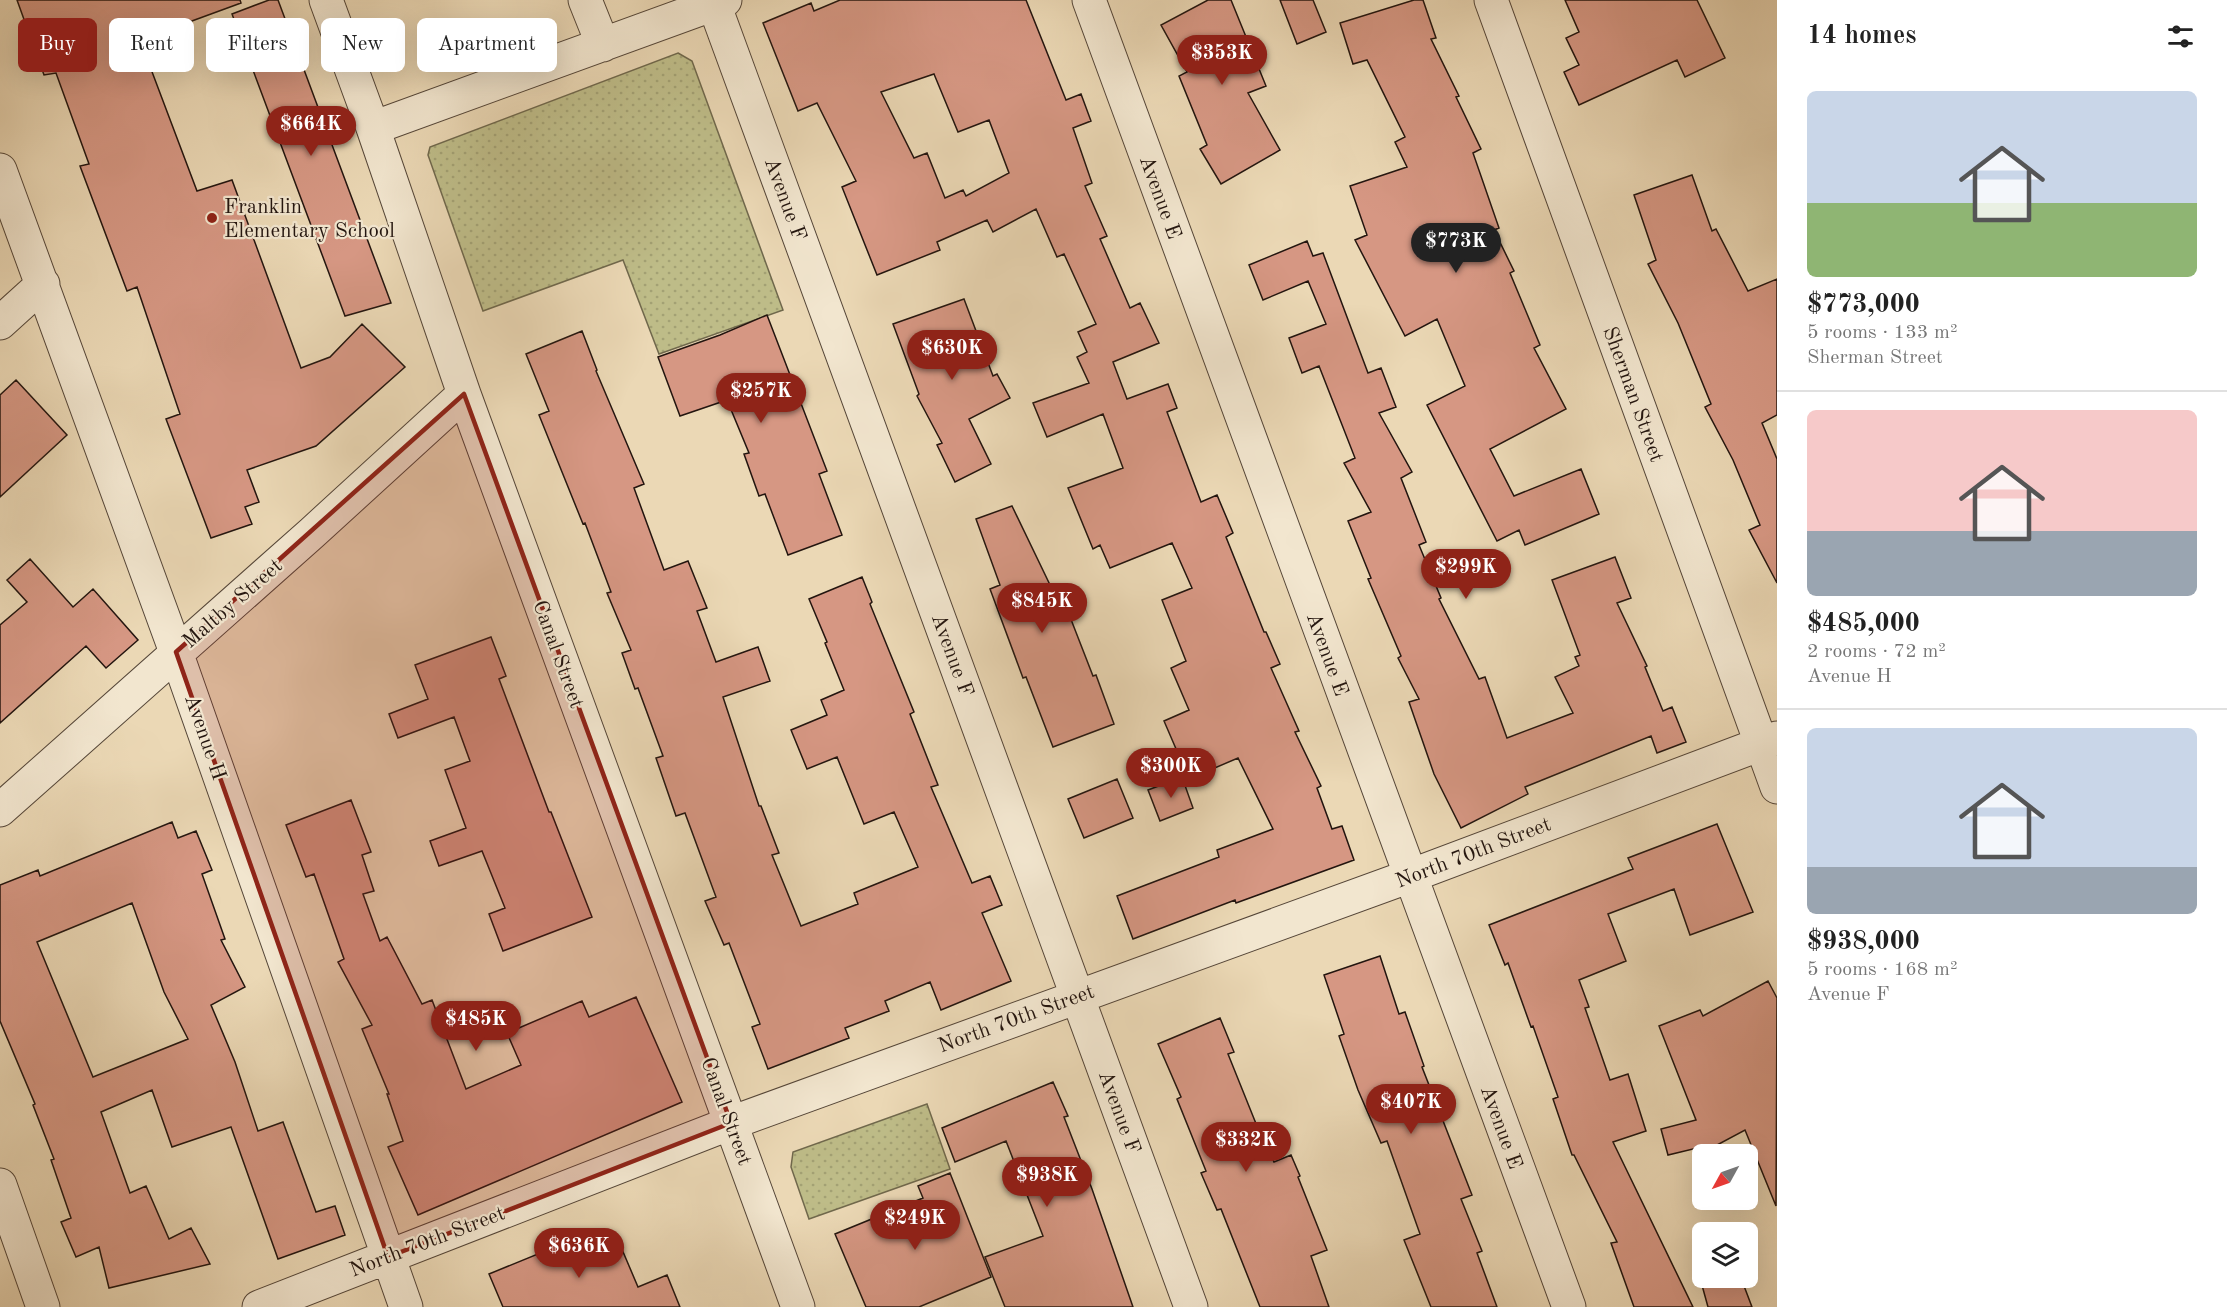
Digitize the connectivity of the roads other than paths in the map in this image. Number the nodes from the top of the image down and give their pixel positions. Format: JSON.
{"nodes":[{"id":1,"x":326,"y":0,"type":"edge"},
{"id":2,"x":585,"y":0,"type":"edge"},
{"id":3,"x":1089,"y":0,"type":"edge"},
{"id":4,"x":1491,"y":0,"type":"edge"},
{"id":5,"x":719,"y":2,"type":"edge"},
{"id":6,"x":603,"y":45,"type":"junction"},
{"id":7,"x":373,"y":128,"type":"junction"},
{"id":8,"x":0,"y":170,"type":"edge"},
{"id":9,"x":43,"y":284,"type":"junction"},
{"id":10,"x":0,"y":323,"type":"edge"},
{"id":11,"x":464,"y":394,"type":"junction"},
{"id":12,"x":176,"y":652,"type":"junction"},
{"id":13,"x":1769,"y":741,"type":"edge"},
{"id":14,"x":1777,"y":787,"type":"edge"},
{"id":15,"x":0,"y":810,"type":"edge"},
{"id":16,"x":1410,"y":876,"type":"junction"},
{"id":17,"x":1078,"y":996,"type":"junction"},
{"id":18,"x":731,"y":1123,"type":"junction"},
{"id":19,"x":0,"y":1185,"type":"edge"},
{"id":20,"x":388,"y":1257,"type":"junction"},
{"id":21,"x":43,"y":1307,"type":"edge"},
{"id":22,"x":259,"y":1307,"type":"edge"},
{"id":23,"x":406,"y":1307,"type":"edge"},
{"id":24,"x":798,"y":1307,"type":"edge"},
{"id":25,"x":1191,"y":1307,"type":"edge"},
{"id":26,"x":1569,"y":1307,"type":"edge"}],
"edges":[{"from":1,"to":7,"type":"street","name":"Canal Street"},
{"from":2,"to":6,"type":"street"},
{"from":3,"to":16,"type":"street","name":"Avenue E"},
{"from":4,"to":13,"type":"street","name":"Sherman Street"},
{"from":5,"to":6,"type":"street"},
{"from":5,"to":17,"type":"street","name":"Avenue F"},
{"from":6,"to":7,"type":"street"},
{"from":7,"to":11,"type":"street","name":"Canal Street"},
{"from":8,"to":9,"type":"street","name":"Avenue H"},
{"from":9,"to":10,"type":"street"},
{"from":9,"to":12,"type":"street","name":"Avenue H"},
{"from":11,"to":12,"type":"street","name":"Maltby Street"},
{"from":11,"to":18,"type":"street","name":"Canal Street"},
{"from":12,"to":15,"type":"street","name":"Maltby Street"},
{"from":12,"to":20,"type":"street","name":"Avenue H"},
{"from":13,"to":14,"type":"street","name":"Sherman Street"},
{"from":13,"to":16,"type":"street","name":"North 70th Street"},
{"from":16,"to":17,"type":"street","name":"North 70th Street"},
{"from":16,"to":26,"type":"street","name":"Avenue E"},
{"from":17,"to":18,"type":"street","name":"North 70th Street"},
{"from":17,"to":25,"type":"street","name":"Avenue F"},
{"from":18,"to":20,"type":"street","name":"North 70th Street"},
{"from":18,"to":24,"type":"street","name":"Canal Street"},
{"from":19,"to":21,"type":"street"},
{"from":20,"to":22,"type":"street","name":"North 70th Street"},
{"from":20,"to":23,"type":"street","name":"Avenue H"}]}
